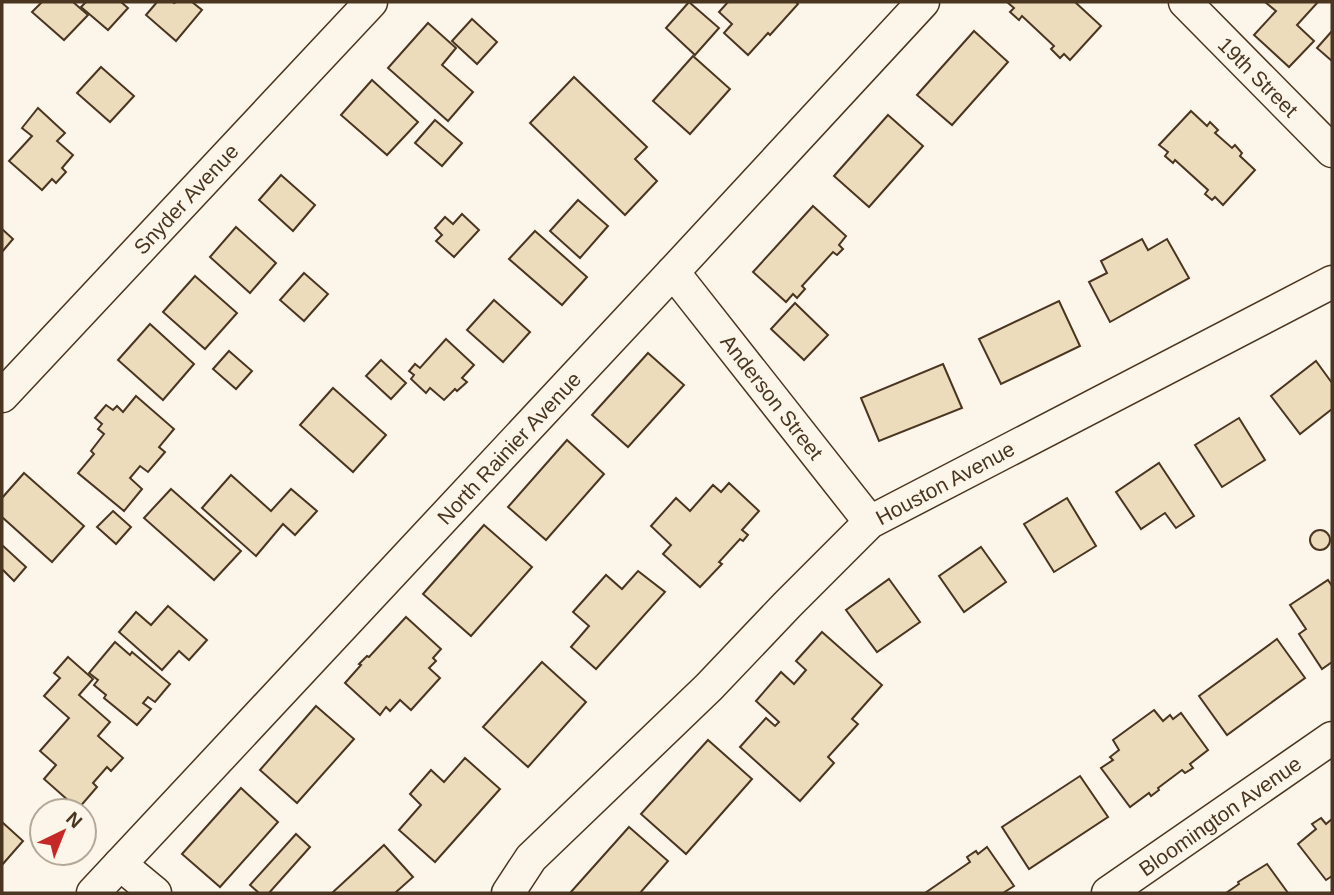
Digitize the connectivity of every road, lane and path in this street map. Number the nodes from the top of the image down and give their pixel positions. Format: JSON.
{"nodes":[{"id":1,"x":370,"y":2,"type":"edge"},
{"id":2,"x":923,"y":2,"type":"edge"},
{"id":3,"x":1185,"y":2,"type":"edge"},
{"id":4,"x":1332,"y":151,"type":"edge"},
{"id":5,"x":673,"y":272,"type":"junction"},
{"id":6,"x":1332,"y":282,"type":"edge"},
{"id":7,"x":2,"y":396,"type":"edge"},
{"id":8,"x":870,"y":522,"type":"junction"},
{"id":9,"x":1332,"y":738,"type":"edge"},
{"id":10,"x":121,"y":864,"type":"junction"},
{"id":11,"x":93,"y":893,"type":"edge"},
{"id":12,"x":156,"y":893,"type":"edge"},
{"id":13,"x":508,"y":893,"type":"edge"},
{"id":14,"x":1108,"y":893,"type":"edge"}],
"edges":[{"from":1,"to":7,"type":"street","name":"Snyder Avenue"},
{"from":2,"to":5,"type":"street","name":"North Rainier Avenue"},
{"from":3,"to":4,"type":"street","name":"19th Street"},
{"from":5,"to":8,"type":"street","name":"Anderson Street"},
{"from":5,"to":10,"type":"street","name":"North Rainier Avenue"},
{"from":6,"to":8,"type":"street","name":"Houston Avenue"},
{"from":8,"to":13,"type":"street","name":"Houston Avenue"},
{"from":9,"to":14,"type":"street","name":"Bloomington Avenue"},
{"from":10,"to":11,"type":"street","name":"North Rainier Avenue"},
{"from":10,"to":12,"type":"street"}]}
